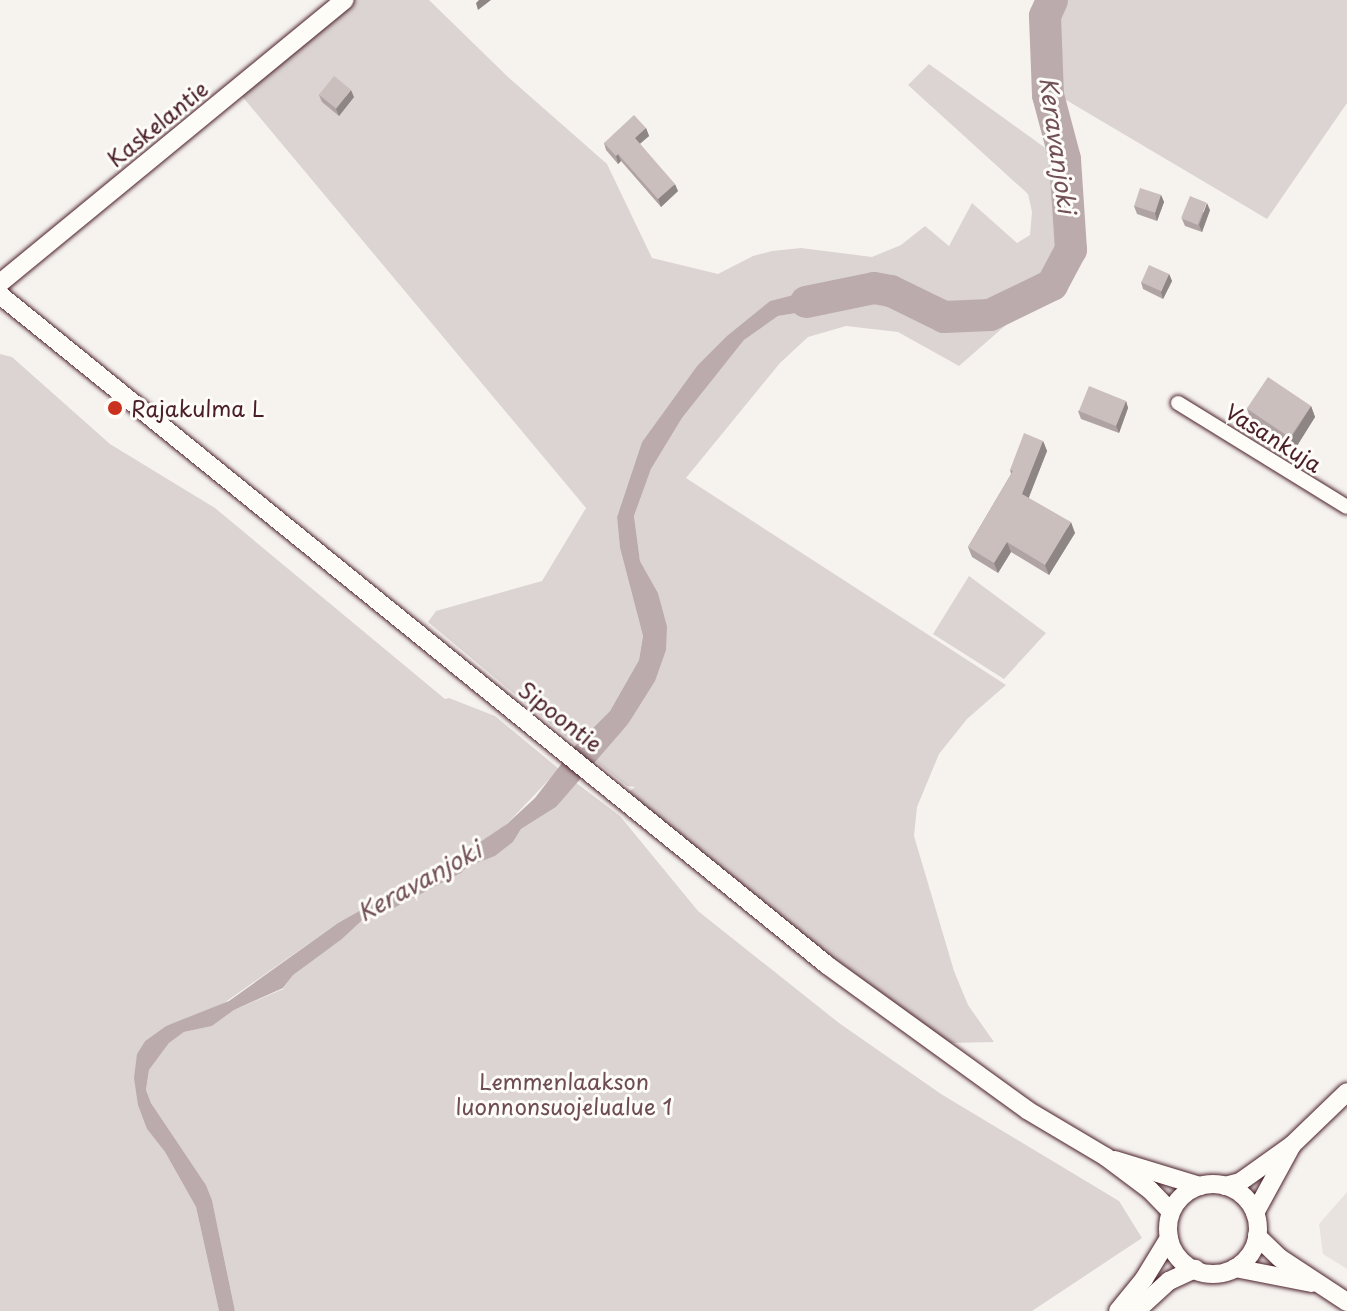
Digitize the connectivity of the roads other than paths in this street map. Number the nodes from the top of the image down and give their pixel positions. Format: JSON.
{"nodes":[{"id":1,"x":345,"y":0,"type":"edge"},
{"id":2,"x":0,"y":283,"type":"edge"},
{"id":3,"x":0,"y":295,"type":"edge"},
{"id":4,"x":1178,"y":403,"type":"dead end"},
{"id":5,"x":1347,"y":507,"type":"edge"},
{"id":6,"x":1347,"y":1092,"type":"edge"},
{"id":7,"x":1292,"y":1145,"type":"junction"},
{"id":8,"x":1106,"y":1157,"type":"junction"},
{"id":9,"x":1200,"y":1186,"type":"junction"},
{"id":10,"x":1225,"y":1186,"type":"junction"},
{"id":11,"x":1171,"y":1212,"type":"junction"},
{"id":12,"x":1255,"y":1213,"type":"junction"},
{"id":13,"x":1257,"y":1236,"type":"junction"},
{"id":14,"x":1169,"y":1238,"type":"junction"},
{"id":15,"x":1235,"y":1268,"type":"junction"},
{"id":16,"x":1195,"y":1269,"type":"junction"},
{"id":17,"x":1315,"y":1284,"type":"junction"},
{"id":18,"x":1347,"y":1302,"type":"edge"},
{"id":19,"x":1118,"y":1311,"type":"edge"},
{"id":20,"x":1136,"y":1311,"type":"edge"}],
"edges":[{"from":1,"to":2,"type":"main road","name":"Kaskelantie"},
{"from":3,"to":8,"type":"main road","name":"Sipoontie"},
{"from":4,"to":5,"type":"street","name":"Vasankuja"},
{"from":6,"to":7,"type":"main road"},
{"from":7,"to":10,"type":"main road"},
{"from":7,"to":12,"type":"main road"},
{"from":8,"to":9,"type":"main road","name":"Sipoontie"},
{"from":8,"to":11,"type":"main road","name":"Sipoontie"},
{"from":9,"to":10,"type":"main road"},
{"from":9,"to":11,"type":"main road"},
{"from":10,"to":12,"type":"main road"},
{"from":11,"to":14,"type":"main road"},
{"from":12,"to":13,"type":"main road"},
{"from":13,"to":15,"type":"main road"},
{"from":13,"to":17,"type":"main road"},
{"from":14,"to":16,"type":"main road"},
{"from":14,"to":19,"type":"main road"},
{"from":15,"to":16,"type":"main road"},
{"from":15,"to":17,"type":"main road"},
{"from":16,"to":20,"type":"main road"},
{"from":17,"to":18,"type":"main road"}]}
